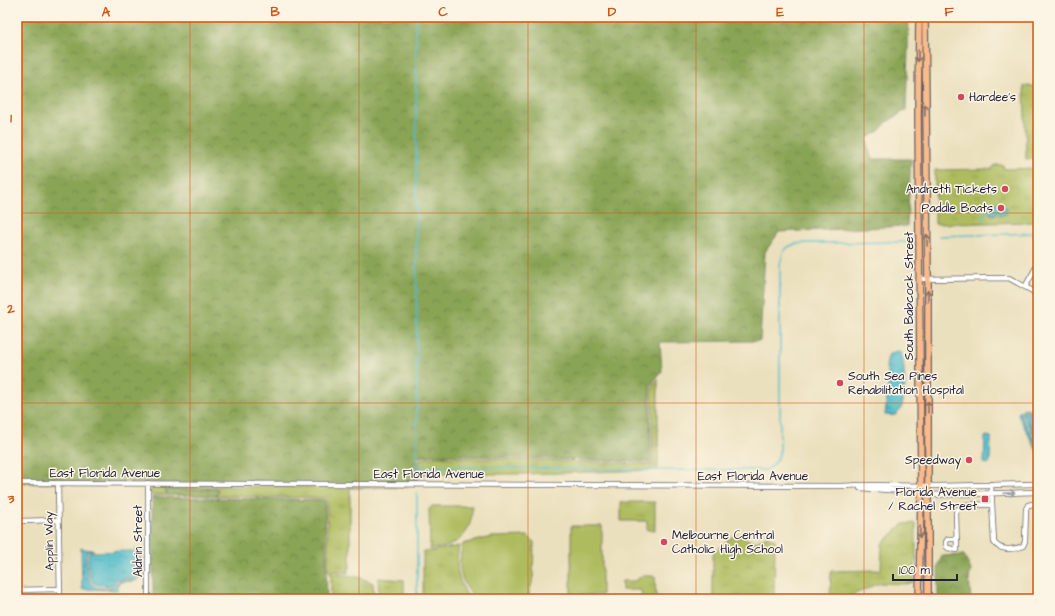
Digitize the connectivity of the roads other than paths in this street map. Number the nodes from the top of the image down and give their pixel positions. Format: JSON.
{"nodes":[{"id":1,"x":919,"y":17,"type":"edge"},
{"id":2,"x":925,"y":17,"type":"edge"},
{"id":3,"x":1038,"y":264,"type":"edge"},
{"id":4,"x":928,"y":279,"type":"junction"},
{"id":5,"x":920,"y":280,"type":"junction"},
{"id":6,"x":1025,"y":287,"type":"junction"},
{"id":7,"x":1038,"y":294,"type":"edge"},
{"id":8,"x":17,"y":483,"type":"edge"},
{"id":9,"x":58,"y":483,"type":"junction"},
{"id":10,"x":148,"y":483,"type":"junction"},
{"id":11,"x":990,"y":484,"type":"junction"},
{"id":12,"x":1038,"y":484,"type":"edge"},
{"id":13,"x":841,"y":486,"type":"junction"},
{"id":14,"x":921,"y":486,"type":"junction"},
{"id":15,"x":928,"y":486,"type":"junction"},
{"id":16,"x":1038,"y":492,"type":"edge"},
{"id":17,"x":921,"y":493,"type":"junction"},
{"id":18,"x":990,"y":494,"type":"junction"},
{"id":19,"x":928,"y":495,"type":"junction"},
{"id":20,"x":1038,"y":503,"type":"edge"},
{"id":21,"x":991,"y":505,"type":"junction"},
{"id":22,"x":59,"y":520,"type":"junction"},
{"id":23,"x":17,"y":521,"type":"edge"},
{"id":24,"x":957,"y":539,"type":"dead end"},
{"id":25,"x":60,"y":589,"type":"junction"},
{"id":26,"x":17,"y":590,"type":"edge"},
{"id":27,"x":60,"y":599,"type":"edge"},
{"id":28,"x":148,"y":599,"type":"edge"},
{"id":29,"x":920,"y":599,"type":"edge"},
{"id":30,"x":928,"y":599,"type":"edge"}],
"edges":[{"from":1,"to":5,"type":"main road","name":"South Babcock Street","one_way":true},
{"from":4,"to":2,"type":"main road","name":"South Babcock Street","one_way":true},
{"from":3,"to":6,"type":"street"},
{"from":4,"to":5,"type":"street"},
{"from":4,"to":6,"type":"street"},
{"from":15,"to":4,"type":"main road","name":"South Babcock Street","one_way":true},
{"from":5,"to":14,"type":"main road","name":"South Babcock Street"},
{"from":6,"to":7,"type":"street"},
{"from":8,"to":9,"type":"street","name":"East Florida Avenue"},
{"from":9,"to":10,"type":"street","name":"East Florida Avenue"},
{"from":9,"to":22,"type":"street","name":"Applin Way"},
{"from":10,"to":13,"type":"street","name":"East Florida Avenue"},
{"from":10,"to":28,"type":"street","name":"Aldrin Street"},
{"from":11,"to":12,"type":"street","name":"East Florida Avenue"},
{"from":11,"to":15,"type":"street","name":"East Florida Avenue"},
{"from":11,"to":18,"type":"street"},
{"from":13,"to":14,"type":"street","name":"East Florida Avenue"},
{"from":13,"to":17,"type":"street","name":"East Florida Avenue"},
{"from":14,"to":15,"type":"street","name":"East Florida Avenue"},
{"from":14,"to":17,"type":"main road","name":"South Babcock Street"},
{"from":15,"to":19,"type":"main road","name":"South Babcock Street"},
{"from":18,"to":16,"type":"street","name":"East Florida Avenue","one_way":true},
{"from":17,"to":19,"type":"street","name":"East Florida Avenue"},
{"from":17,"to":29,"type":"main road","name":"South Babcock Street","one_way":true},
{"from":18,"to":19,"type":"street","name":"East Florida Avenue"},
{"from":18,"to":21,"type":"street"},
{"from":19,"to":30,"type":"main road","name":"South Babcock Street"},
{"from":20,"to":21,"type":"street"},
{"from":21,"to":24,"type":"street"},
{"from":22,"to":23,"type":"street"},
{"from":22,"to":25,"type":"street","name":"Applin Way"},
{"from":25,"to":26,"type":"street"},
{"from":25,"to":27,"type":"street","name":"Applin Way"}]}
